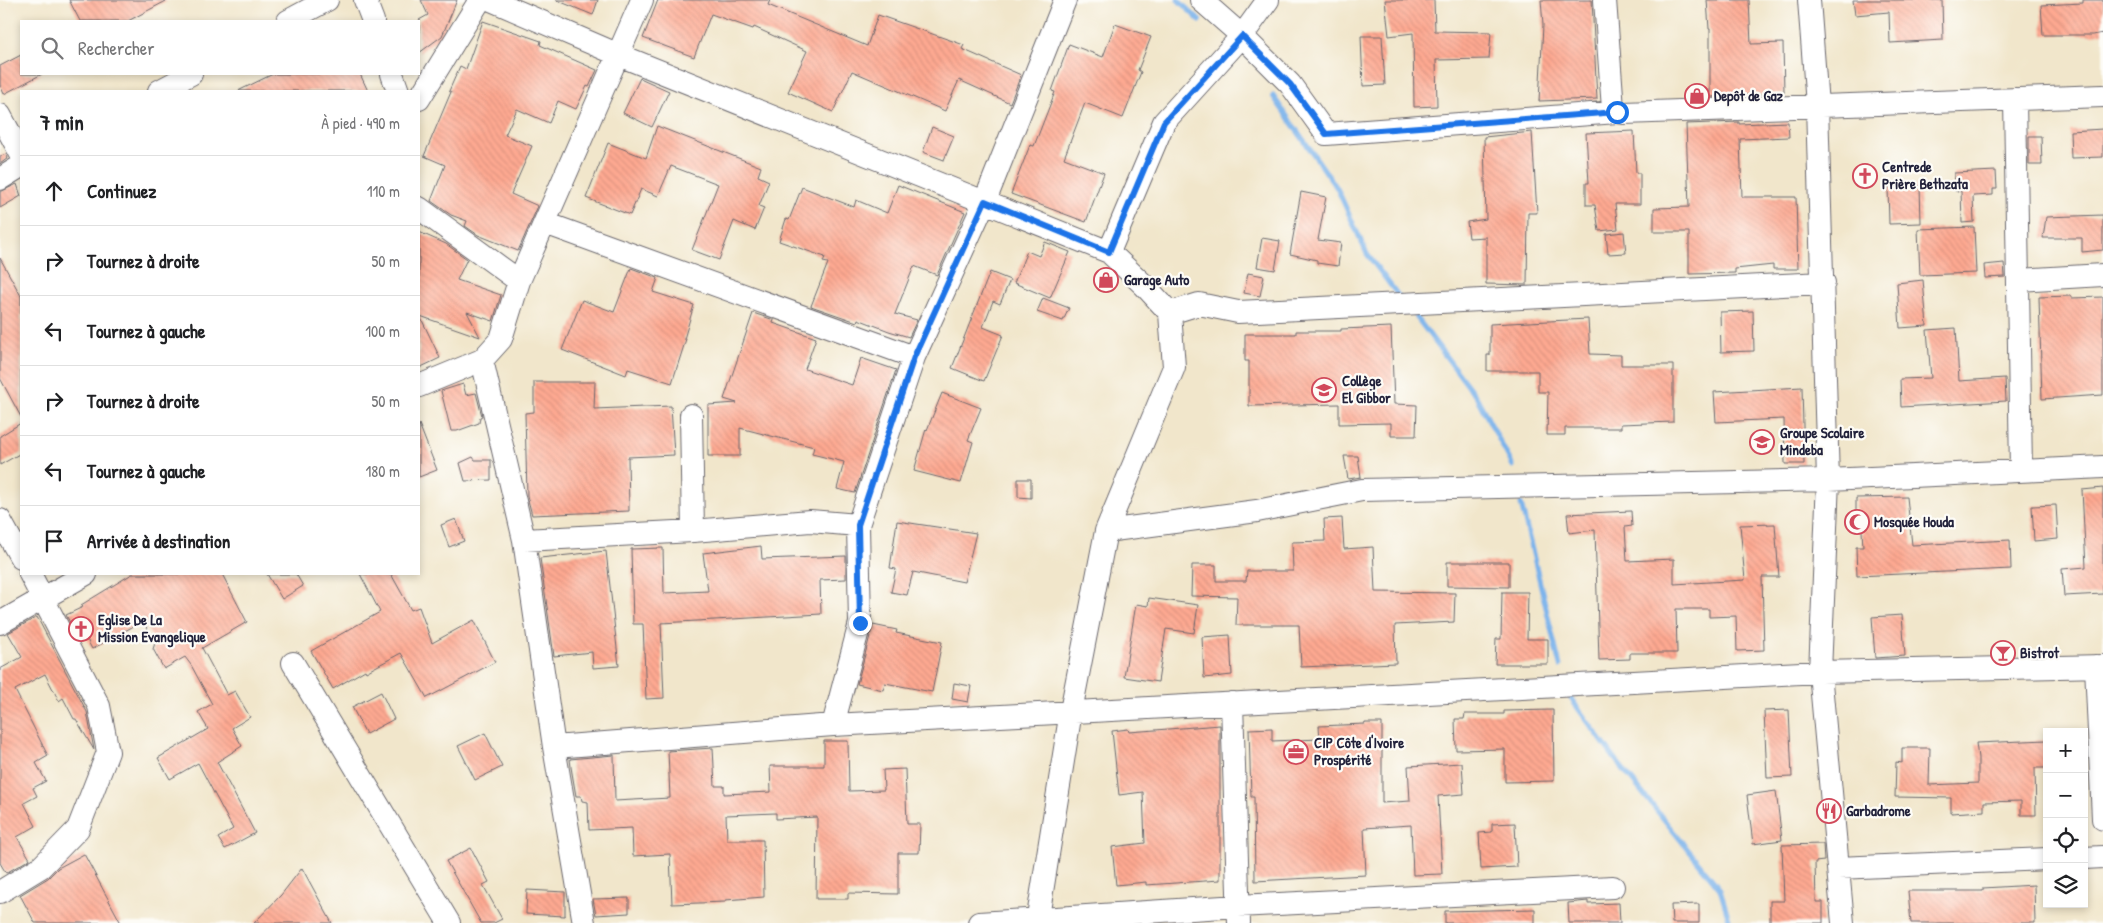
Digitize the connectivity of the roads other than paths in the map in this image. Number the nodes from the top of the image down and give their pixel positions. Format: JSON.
{"nodes":[{"id":1,"x":327,"y":0,"type":"edge"},
{"id":2,"x":365,"y":0,"type":"edge"},
{"id":3,"x":480,"y":0,"type":"edge"},
{"id":4,"x":491,"y":0,"type":"edge"},
{"id":5,"x":642,"y":0,"type":"edge"},
{"id":6,"x":1065,"y":0,"type":"edge"},
{"id":7,"x":1201,"y":0,"type":"edge"},
{"id":8,"x":1268,"y":0,"type":"edge"},
{"id":9,"x":1605,"y":0,"type":"edge"},
{"id":10,"x":1809,"y":0,"type":"edge"},
{"id":11,"x":290,"y":20,"type":"edge"},
{"id":12,"x":373,"y":20,"type":"edge"},
{"id":13,"x":1242,"y":36,"type":"junction"},
{"id":14,"x":620,"y":55,"type":"junction"},
{"id":15,"x":189,"y":75,"type":"edge"},
{"id":16,"x":392,"y":75,"type":"edge"},
{"id":17,"x":161,"y":90,"type":"edge"},
{"id":18,"x":398,"y":90,"type":"edge"},
{"id":19,"x":2103,"y":96,"type":"edge"},
{"id":20,"x":420,"y":97,"type":"edge"},
{"id":21,"x":2015,"y":99,"type":"junction"},
{"id":22,"x":1818,"y":105,"type":"junction"},
{"id":23,"x":1617,"y":112,"type":"junction"},
{"id":24,"x":0,"y":115,"type":"edge"},
{"id":25,"x":20,"y":152,"type":"edge"},
{"id":26,"x":20,"y":167,"type":"edge"},
{"id":27,"x":0,"y":179,"type":"edge"},
{"id":28,"x":985,"y":201,"type":"junction"},
{"id":29,"x":420,"y":209,"type":"edge"},
{"id":30,"x":545,"y":223,"type":"junction"},
{"id":31,"x":1109,"y":252,"type":"junction"},
{"id":32,"x":2103,"y":275,"type":"edge"},
{"id":33,"x":2018,"y":280,"type":"junction"},
{"id":34,"x":518,"y":281,"type":"junction"},
{"id":35,"x":1824,"y":283,"type":"junction"},
{"id":36,"x":1170,"y":313,"type":"junction"},
{"id":37,"x":914,"y":357,"type":"junction"},
{"id":38,"x":482,"y":360,"type":"junction"},
{"id":39,"x":420,"y":386,"type":"edge"},
{"id":40,"x":690,"y":415,"type":"dead end"},
{"id":41,"x":2103,"y":467,"type":"edge"},
{"id":42,"x":2021,"y":471,"type":"junction"},
{"id":43,"x":1828,"y":480,"type":"junction"},
{"id":44,"x":0,"y":520,"type":"edge"},
{"id":45,"x":858,"y":525,"type":"junction"},
{"id":46,"x":693,"y":531,"type":"junction"},
{"id":47,"x":1106,"y":531,"type":"junction"},
{"id":48,"x":524,"y":540,"type":"junction"},
{"id":49,"x":20,"y":556,"type":"edge"},
{"id":50,"x":31,"y":575,"type":"edge"},
{"id":51,"x":84,"y":575,"type":"edge"},
{"id":52,"x":44,"y":599,"type":"junction"},
{"id":53,"x":0,"y":623,"type":"edge"},
{"id":54,"x":293,"y":663,"type":"dead end"},
{"id":55,"x":2099,"y":666,"type":"edge"},
{"id":56,"x":1820,"y":672,"type":"junction"},
{"id":57,"x":1232,"y":703,"type":"junction"},
{"id":58,"x":1071,"y":711,"type":"junction"},
{"id":59,"x":833,"y":725,"type":"junction"},
{"id":60,"x":554,"y":747,"type":"junction"},
{"id":61,"x":2103,"y":819,"type":"edge"},
{"id":62,"x":2103,"y":857,"type":"edge"},
{"id":63,"x":2088,"y":858,"type":"edge"},
{"id":64,"x":2043,"y":859,"type":"edge"},
{"id":65,"x":1838,"y":868,"type":"junction"},
{"id":66,"x":1613,"y":887,"type":"dead end"},
{"id":67,"x":0,"y":892,"type":"edge"},
{"id":68,"x":1238,"y":914,"type":"edge"},
{"id":69,"x":1037,"y":922,"type":"edge"},
{"id":70,"x":449,"y":923,"type":"edge"},
{"id":71,"x":584,"y":923,"type":"edge"},
{"id":72,"x":978,"y":923,"type":"edge"},
{"id":73,"x":1843,"y":923,"type":"edge"}],
"edges":[{"from":1,"to":11,"type":"street"},
{"from":2,"to":12,"type":"street"},
{"from":3,"to":20,"type":"street"},
{"from":4,"to":14,"type":"street"},
{"from":5,"to":14,"type":"street"},
{"from":6,"to":28,"type":"street"},
{"from":7,"to":13,"type":"street"},
{"from":8,"to":13,"type":"street"},
{"from":9,"to":23,"type":"street"},
{"from":10,"to":22,"type":"street"},
{"from":13,"to":23,"type":"street"},
{"from":13,"to":31,"type":"street"},
{"from":14,"to":28,"type":"street"},
{"from":14,"to":30,"type":"street"},
{"from":15,"to":17,"type":"street"},
{"from":16,"to":18,"type":"street"},
{"from":19,"to":21,"type":"street"},
{"from":21,"to":22,"type":"street"},
{"from":21,"to":33,"type":"street"},
{"from":22,"to":23,"type":"street"},
{"from":22,"to":35,"type":"street"},
{"from":24,"to":25,"type":"street"},
{"from":26,"to":27,"type":"street"},
{"from":28,"to":31,"type":"street"},
{"from":28,"to":37,"type":"street"},
{"from":29,"to":34,"type":"street"},
{"from":30,"to":34,"type":"street"},
{"from":30,"to":37,"type":"street"},
{"from":31,"to":36,"type":"street"},
{"from":32,"to":33,"type":"street"},
{"from":33,"to":42,"type":"street"},
{"from":34,"to":38,"type":"street"},
{"from":35,"to":36,"type":"street"},
{"from":35,"to":43,"type":"street"},
{"from":36,"to":47,"type":"street"},
{"from":37,"to":45,"type":"street"},
{"from":38,"to":39,"type":"street"},
{"from":38,"to":48,"type":"street"},
{"from":40,"to":46,"type":"street"},
{"from":41,"to":42,"type":"street"},
{"from":42,"to":43,"type":"street"},
{"from":43,"to":47,"type":"street"},
{"from":43,"to":56,"type":"street"},
{"from":44,"to":49,"type":"street"},
{"from":45,"to":46,"type":"street"},
{"from":45,"to":59,"type":"street"},
{"from":46,"to":48,"type":"street"},
{"from":47,"to":58,"type":"street"},
{"from":48,"to":60,"type":"street"},
{"from":50,"to":52,"type":"street"},
{"from":51,"to":52,"type":"street"},
{"from":52,"to":53,"type":"street"},
{"from":52,"to":67,"type":"street"},
{"from":54,"to":70,"type":"street"},
{"from":55,"to":56,"type":"street"},
{"from":55,"to":61,"type":"street"},
{"from":56,"to":57,"type":"street"},
{"from":56,"to":65,"type":"street"},
{"from":57,"to":58,"type":"street"},
{"from":57,"to":68,"type":"street"},
{"from":58,"to":59,"type":"street"},
{"from":58,"to":69,"type":"street"},
{"from":59,"to":60,"type":"street"},
{"from":60,"to":71,"type":"street"},
{"from":62,"to":63,"type":"street"},
{"from":64,"to":65,"type":"street"},
{"from":65,"to":73,"type":"street"},
{"from":66,"to":68,"type":"street"},
{"from":68,"to":69,"type":"street"},
{"from":69,"to":72,"type":"street"}]}
